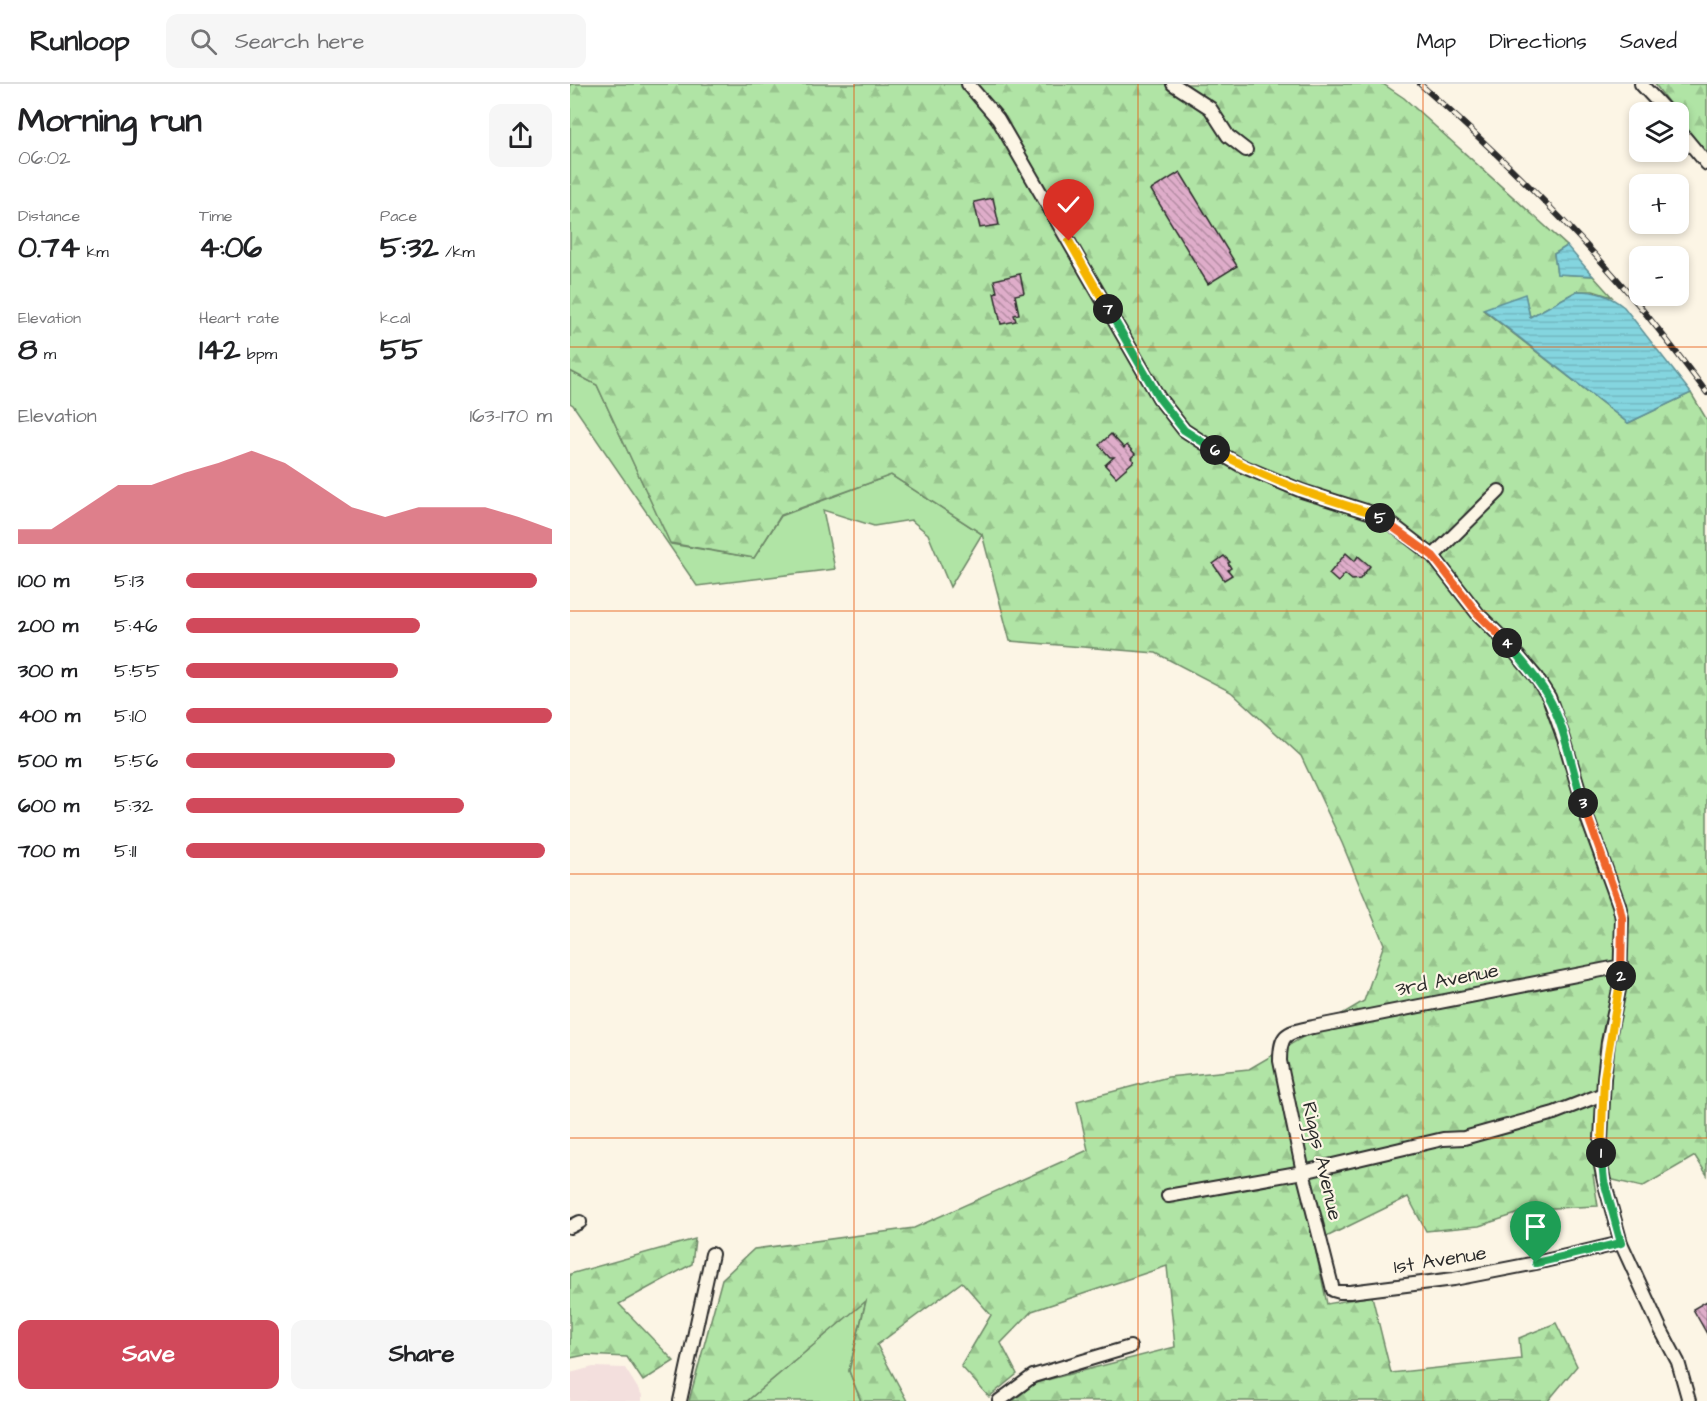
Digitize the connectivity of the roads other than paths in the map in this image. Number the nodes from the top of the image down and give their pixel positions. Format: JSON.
{"nodes":[{"id":1,"x":968,"y":84,"type":"edge"},
{"id":2,"x":1173,"y":84,"type":"edge"},
{"id":3,"x":1641,"y":84,"type":"edge"},
{"id":4,"x":1658,"y":102,"type":"edge"},
{"id":5,"x":1689,"y":142,"type":"edge"},
{"id":6,"x":1246,"y":150,"type":"dead end"},
{"id":7,"x":1707,"y":164,"type":"edge"},
{"id":8,"x":1499,"y":490,"type":"dead end"},
{"id":9,"x":1433,"y":556,"type":"junction"},
{"id":10,"x":1622,"y":966,"type":"junction"},
{"id":11,"x":1283,"y":1039,"type":"joint"},
{"id":12,"x":1603,"y":1094,"type":"junction"},
{"id":13,"x":1304,"y":1172,"type":"junction"},
{"id":14,"x":1168,"y":1196,"type":"dead end"},
{"id":15,"x":1621,"y":1243,"type":"junction"},
{"id":16,"x":712,"y":1254,"type":"dead end"},
{"id":17,"x":1334,"y":1290,"type":"joint"},
{"id":18,"x":1130,"y":1347,"type":"dead end"},
{"id":19,"x":680,"y":1401,"type":"edge"},
{"id":20,"x":999,"y":1401,"type":"edge"},
{"id":21,"x":1689,"y":1401,"type":"edge"}],
"edges":[{"from":1,"to":9,"type":"street"},
{"from":2,"to":6,"type":"street"},
{"from":3,"to":4,"type":"street"},
{"from":5,"to":7,"type":"street"},
{"from":8,"to":9,"type":"street"},
{"from":9,"to":10,"type":"street"},
{"from":10,"to":11,"type":"street","name":"3rd Avenue"},
{"from":10,"to":12,"type":"street"},
{"from":11,"to":13,"type":"street","name":"Riggs Avenue"},
{"from":12,"to":13,"type":"street"},
{"from":12,"to":15,"type":"street"},
{"from":13,"to":14,"type":"street"},
{"from":13,"to":17,"type":"street","name":"Riggs Avenue"},
{"from":15,"to":17,"type":"street","name":"1st Avenue"},
{"from":15,"to":21,"type":"street"},
{"from":16,"to":19,"type":"street"},
{"from":18,"to":20,"type":"street"}]}
